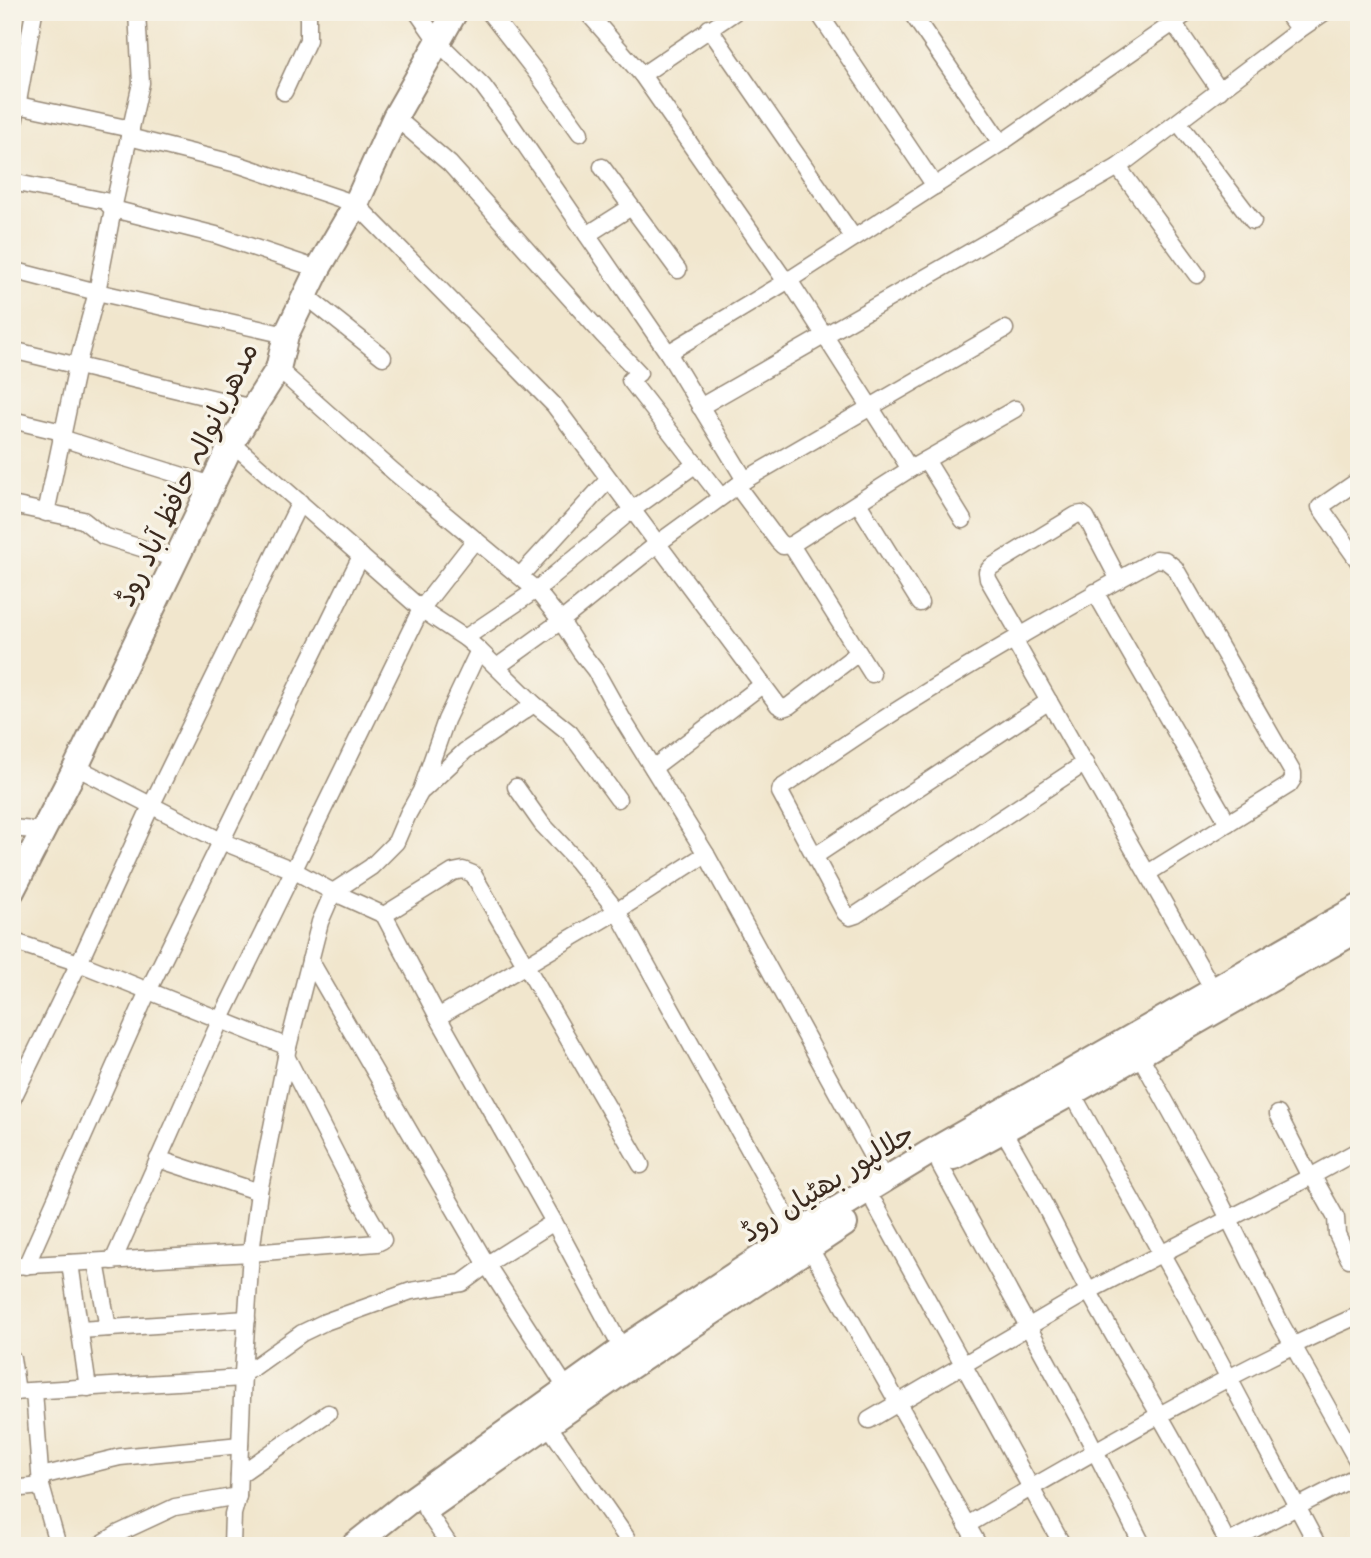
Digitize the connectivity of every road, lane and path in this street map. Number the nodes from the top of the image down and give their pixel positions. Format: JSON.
{"nodes":[{"id":1,"x":34,"y":12,"type":"edge"},
{"id":2,"x":137,"y":12,"type":"edge"},
{"id":3,"x":308,"y":12,"type":"edge"},
{"id":4,"x":417,"y":12,"type":"edge"},
{"id":5,"x":455,"y":12,"type":"edge"},
{"id":6,"x":489,"y":12,"type":"edge"},
{"id":7,"x":587,"y":12,"type":"edge"},
{"id":8,"x":818,"y":12,"type":"edge"},
{"id":9,"x":911,"y":12,"type":"edge"},
{"id":10,"x":1189,"y":12,"type":"edge"},
{"id":11,"x":1286,"y":12,"type":"edge"},
{"id":12,"x":1325,"y":12,"type":"edge"},
{"id":13,"x":719,"y":18,"type":"edge"},
{"id":14,"x":1170,"y":18,"type":"edge"},
{"id":15,"x":1299,"y":30,"type":"junction"},
{"id":16,"x":438,"y":42,"type":"junction"},
{"id":17,"x":642,"y":75,"type":"junction"},
{"id":18,"x":1220,"y":91,"type":"junction"},
{"id":19,"x":284,"y":92,"type":"dead end"},
{"id":20,"x":18,"y":105,"type":"junction"},
{"id":21,"x":395,"y":117,"type":"junction"},
{"id":22,"x":1178,"y":122,"type":"junction"},
{"id":23,"x":130,"y":133,"type":"junction"},
{"id":24,"x":580,"y":133,"type":"dead end"},
{"id":25,"x":12,"y":135,"type":"edge"},
{"id":26,"x":1001,"y":143,"type":"junction"},
{"id":27,"x":602,"y":167,"type":"dead end"},
{"id":28,"x":1118,"y":167,"type":"junction"},
{"id":29,"x":12,"y":182,"type":"edge"},
{"id":30,"x":935,"y":186,"type":"junction"},
{"id":31,"x":356,"y":204,"type":"junction"},
{"id":32,"x":631,"y":207,"type":"junction"},
{"id":33,"x":113,"y":209,"type":"junction"},
{"id":34,"x":1253,"y":220,"type":"dead end"},
{"id":35,"x":587,"y":235,"type":"junction"},
{"id":36,"x":854,"y":238,"type":"junction"},
{"id":37,"x":318,"y":269,"type":"junction"},
{"id":38,"x":12,"y":270,"type":"edge"},
{"id":39,"x":678,"y":270,"type":"dead end"},
{"id":40,"x":1197,"y":275,"type":"dead end"},
{"id":41,"x":789,"y":279,"type":"junction"},
{"id":42,"x":97,"y":292,"type":"junction"},
{"id":43,"x":305,"y":296,"type":"junction"},
{"id":44,"x":1005,"y":329,"type":"dead end"},
{"id":45,"x":286,"y":335,"type":"junction"},
{"id":46,"x":824,"y":336,"type":"junction"},
{"id":47,"x":12,"y":350,"type":"edge"},
{"id":48,"x":668,"y":353,"type":"junction"},
{"id":49,"x":383,"y":357,"type":"dead end"},
{"id":50,"x":77,"y":366,"type":"junction"},
{"id":51,"x":278,"y":369,"type":"junction"},
{"id":52,"x":700,"y":407,"type":"junction"},
{"id":53,"x":253,"y":408,"type":"junction"},
{"id":54,"x":871,"y":408,"type":"junction"},
{"id":55,"x":1015,"y":409,"type":"dead end"},
{"id":56,"x":12,"y":420,"type":"edge"},
{"id":57,"x":62,"y":435,"type":"junction"},
{"id":58,"x":232,"y":443,"type":"junction"},
{"id":59,"x":926,"y":460,"type":"junction"},
{"id":60,"x":696,"y":464,"type":"junction"},
{"id":61,"x":910,"y":469,"type":"junction"},
{"id":62,"x":609,"y":479,"type":"junction"},
{"id":63,"x":1359,"y":480,"type":"edge"},
{"id":64,"x":741,"y":483,"type":"junction"},
{"id":65,"x":212,"y":485,"type":"junction"},
{"id":66,"x":721,"y":497,"type":"junction"},
{"id":67,"x":300,"y":502,"type":"junction"},
{"id":68,"x":858,"y":503,"type":"junction"},
{"id":69,"x":12,"y":505,"type":"edge"},
{"id":70,"x":632,"y":510,"type":"junction"},
{"id":71,"x":46,"y":513,"type":"junction"},
{"id":72,"x":963,"y":520,"type":"dead end"},
{"id":73,"x":475,"y":540,"type":"junction"},
{"id":74,"x":657,"y":544,"type":"junction"},
{"id":75,"x":791,"y":545,"type":"junction"},
{"id":76,"x":362,"y":556,"type":"junction"},
{"id":77,"x":176,"y":559,"type":"junction"},
{"id":78,"x":1359,"y":562,"type":"edge"},
{"id":79,"x":520,"y":576,"type":"junction"},
{"id":80,"x":1119,"y":580,"type":"junction"},
{"id":81,"x":536,"y":590,"type":"junction"},
{"id":82,"x":1095,"y":592,"type":"junction"},
{"id":83,"x":920,"y":603,"type":"dead end"},
{"id":84,"x":421,"y":609,"type":"junction"},
{"id":85,"x":561,"y":621,"type":"junction"},
{"id":86,"x":466,"y":638,"type":"junction"},
{"id":87,"x":1017,"y":638,"type":"junction"},
{"id":88,"x":479,"y":650,"type":"junction"},
{"id":89,"x":858,"y":653,"type":"junction"},
{"id":90,"x":497,"y":667,"type":"junction"},
{"id":91,"x":872,"y":674,"type":"dead end"},
{"id":92,"x":762,"y":685,"type":"junction"},
{"id":93,"x":1049,"y":701,"type":"junction"},
{"id":94,"x":534,"y":704,"type":"junction"},
{"id":95,"x":1085,"y":763,"type":"junction"},
{"id":96,"x":76,"y":767,"type":"junction"},
{"id":97,"x":653,"y":768,"type":"junction"},
{"id":98,"x":516,"y":787,"type":"dead end"},
{"id":99,"x":421,"y":791,"type":"junction"},
{"id":100,"x":618,"y":799,"type":"dead end"},
{"id":101,"x":151,"y":806,"type":"junction"},
{"id":102,"x":1228,"y":823,"type":"junction"},
{"id":103,"x":12,"y":828,"type":"edge"},
{"id":104,"x":44,"y":831,"type":"junction"},
{"id":105,"x":221,"y":841,"type":"junction"},
{"id":106,"x":706,"y":854,"type":"junction"},
{"id":107,"x":815,"y":856,"type":"junction"},
{"id":108,"x":293,"y":870,"type":"junction"},
{"id":109,"x":1148,"y":873,"type":"junction"},
{"id":110,"x":12,"y":891,"type":"edge"},
{"id":111,"x":333,"y":892,"type":"junction"},
{"id":112,"x":1359,"y":907,"type":"edge"},
{"id":113,"x":618,"y":911,"type":"junction"},
{"id":114,"x":384,"y":915,"type":"junction"},
{"id":115,"x":1359,"y":929,"type":"edge"},
{"id":116,"x":12,"y":941,"type":"edge"},
{"id":117,"x":310,"y":960,"type":"junction"},
{"id":118,"x":79,"y":963,"type":"junction"},
{"id":119,"x":526,"y":964,"type":"junction"},
{"id":120,"x":148,"y":991,"type":"junction"},
{"id":121,"x":1214,"y":991,"type":"junction"},
{"id":122,"x":438,"y":1017,"type":"junction"},
{"id":123,"x":220,"y":1021,"type":"junction"},
{"id":124,"x":287,"y":1051,"type":"junction"},
{"id":125,"x":1139,"y":1055,"type":"junction"},
{"id":126,"x":1072,"y":1093,"type":"junction"},
{"id":127,"x":12,"y":1100,"type":"edge"},
{"id":128,"x":1278,"y":1114,"type":"dead end"},
{"id":129,"x":1003,"y":1131,"type":"junction"},
{"id":130,"x":1359,"y":1150,"type":"edge"},
{"id":131,"x":158,"y":1159,"type":"junction"},
{"id":132,"x":641,"y":1165,"type":"dead end"},
{"id":133,"x":940,"y":1166,"type":"junction"},
{"id":134,"x":1311,"y":1176,"type":"junction"},
{"id":135,"x":886,"y":1180,"type":"junction"},
{"id":136,"x":259,"y":1192,"type":"junction"},
{"id":137,"x":875,"y":1204,"type":"junction"},
{"id":138,"x":1228,"y":1218,"type":"junction"},
{"id":139,"x":554,"y":1222,"type":"junction"},
{"id":140,"x":802,"y":1241,"type":"junction"},
{"id":141,"x":1161,"y":1253,"type":"junction"},
{"id":142,"x":251,"y":1254,"type":"junction"},
{"id":143,"x":1349,"y":1259,"type":"dead end"},
{"id":144,"x":113,"y":1261,"type":"junction"},
{"id":145,"x":96,"y":1262,"type":"junction"},
{"id":146,"x":70,"y":1263,"type":"junction"},
{"id":147,"x":487,"y":1265,"type":"junction"},
{"id":148,"x":19,"y":1266,"type":"edge"},
{"id":149,"x":1089,"y":1291,"type":"junction"},
{"id":150,"x":1359,"y":1315,"type":"edge"},
{"id":151,"x":247,"y":1319,"type":"junction"},
{"id":152,"x":1028,"y":1327,"type":"junction"},
{"id":153,"x":108,"y":1328,"type":"junction"},
{"id":154,"x":80,"y":1330,"type":"junction"},
{"id":155,"x":1293,"y":1345,"type":"junction"},
{"id":156,"x":622,"y":1349,"type":"junction"},
{"id":157,"x":12,"y":1358,"type":"edge"},
{"id":158,"x":963,"y":1365,"type":"junction"},
{"id":159,"x":243,"y":1375,"type":"junction"},
{"id":160,"x":1229,"y":1378,"type":"junction"},
{"id":161,"x":88,"y":1388,"type":"junction"},
{"id":162,"x":567,"y":1389,"type":"junction"},
{"id":163,"x":34,"y":1391,"type":"junction"},
{"id":164,"x":15,"y":1392,"type":"edge"},
{"id":165,"x":898,"y":1404,"type":"junction"},
{"id":166,"x":328,"y":1413,"type":"dead end"},
{"id":167,"x":1159,"y":1415,"type":"junction"},
{"id":168,"x":869,"y":1420,"type":"dead end"},
{"id":169,"x":548,"y":1424,"type":"junction"},
{"id":170,"x":240,"y":1445,"type":"junction"},
{"id":171,"x":1095,"y":1451,"type":"junction"},
{"id":172,"x":1359,"y":1464,"type":"edge"},
{"id":173,"x":239,"y":1475,"type":"junction"},
{"id":174,"x":1359,"y":1475,"type":"edge"},
{"id":175,"x":41,"y":1480,"type":"junction"},
{"id":176,"x":1031,"y":1488,"type":"junction"},
{"id":177,"x":12,"y":1489,"type":"edge"},
{"id":178,"x":238,"y":1496,"type":"junction"},
{"id":179,"x":1298,"y":1506,"type":"junction"},
{"id":180,"x":426,"y":1510,"type":"junction"},
{"id":181,"x":967,"y":1525,"type":"junction"},
{"id":182,"x":626,"y":1537,"type":"dead end"},
{"id":183,"x":1228,"y":1544,"type":"edge"},
{"id":184,"x":58,"y":1546,"type":"edge"},
{"id":185,"x":98,"y":1546,"type":"edge"},
{"id":186,"x":232,"y":1546,"type":"edge"},
{"id":187,"x":353,"y":1546,"type":"edge"},
{"id":188,"x":379,"y":1546,"type":"edge"},
{"id":189,"x":450,"y":1546,"type":"edge"},
{"id":190,"x":979,"y":1546,"type":"edge"},
{"id":191,"x":1063,"y":1546,"type":"edge"},
{"id":192,"x":1143,"y":1546,"type":"edge"},
{"id":193,"x":1318,"y":1546,"type":"edge"}],
"edges":[{"from":1,"to":20,"type":"street"},
{"from":2,"to":23,"type":"street"},
{"from":3,"to":19,"type":"street"},
{"from":4,"to":16,"type":"street"},
{"from":5,"to":16,"type":"main road","name":"مدھریانوالہ حافظ آباد روڈ"},
{"from":6,"to":24,"type":"street"},
{"from":7,"to":17,"type":"street"},
{"from":8,"to":30,"type":"street"},
{"from":9,"to":26,"type":"street"},
{"from":10,"to":14,"type":"street"},
{"from":11,"to":15,"type":"street"},
{"from":12,"to":15,"type":"street"},
{"from":13,"to":17,"type":"street"},
{"from":13,"to":36,"type":"street"},
{"from":14,"to":18,"type":"street"},
{"from":14,"to":26,"type":"street"},
{"from":15,"to":18,"type":"street"},
{"from":16,"to":21,"type":"main road","name":"مدھریانوالہ حافظ آباد روڈ"},
{"from":16,"to":35,"type":"street"},
{"from":17,"to":41,"type":"street"},
{"from":18,"to":22,"type":"street"},
{"from":20,"to":23,"type":"street"},
{"from":20,"to":25,"type":"street"},
{"from":21,"to":31,"type":"main road","name":"مدھریانوالہ حافظ آباد روڈ"},
{"from":21,"to":60,"type":"street"},
{"from":22,"to":28,"type":"street"},
{"from":22,"to":34,"type":"street"},
{"from":23,"to":31,"type":"street"},
{"from":23,"to":33,"type":"street"},
{"from":26,"to":30,"type":"street"},
{"from":27,"to":32,"type":"street"},
{"from":28,"to":40,"type":"street"},
{"from":28,"to":46,"type":"street"},
{"from":29,"to":33,"type":"street"},
{"from":30,"to":36,"type":"street"},
{"from":31,"to":37,"type":"main road","name":"مدھریانوالہ حافظ آباد روڈ"},
{"from":31,"to":62,"type":"street"},
{"from":32,"to":35,"type":"street"},
{"from":32,"to":39,"type":"street"},
{"from":33,"to":37,"type":"street"},
{"from":33,"to":42,"type":"street"},
{"from":35,"to":48,"type":"street"},
{"from":36,"to":41,"type":"street"},
{"from":37,"to":43,"type":"main road","name":"مدھریانوالہ حافظ آباد روڈ"},
{"from":38,"to":42,"type":"street"},
{"from":41,"to":46,"type":"street"},
{"from":41,"to":48,"type":"street"},
{"from":42,"to":45,"type":"street"},
{"from":42,"to":50,"type":"street"},
{"from":43,"to":45,"type":"main road","name":"مدھریانوالہ حافظ آباد روڈ"},
{"from":43,"to":49,"type":"street"},
{"from":44,"to":54,"type":"street"},
{"from":45,"to":51,"type":"main road","name":"مدھریانوالہ حافظ آباد روڈ"},
{"from":46,"to":52,"type":"street"},
{"from":46,"to":54,"type":"street"},
{"from":47,"to":50,"type":"street"},
{"from":48,"to":52,"type":"street"},
{"from":50,"to":53,"type":"street"},
{"from":50,"to":57,"type":"street"},
{"from":51,"to":53,"type":"main road","name":"مدھریانوالہ حافظ آباد روڈ"},
{"from":51,"to":73,"type":"street"},
{"from":52,"to":64,"type":"street"},
{"from":53,"to":58,"type":"main road","name":"مدھریانوالہ حافظ آباد روڈ"},
{"from":54,"to":61,"type":"street"},
{"from":54,"to":64,"type":"street"},
{"from":55,"to":59,"type":"street"},
{"from":56,"to":57,"type":"street"},
{"from":57,"to":65,"type":"street"},
{"from":57,"to":71,"type":"street"},
{"from":58,"to":65,"type":"main road","name":"مدھریانوالہ حافظ آباد روڈ"},
{"from":58,"to":67,"type":"street"},
{"from":59,"to":61,"type":"street"},
{"from":59,"to":72,"type":"street"},
{"from":60,"to":66,"type":"street"},
{"from":60,"to":70,"type":"street"},
{"from":61,"to":68,"type":"street"},
{"from":62,"to":70,"type":"street"},
{"from":62,"to":79,"type":"street"},
{"from":63,"to":78,"type":"street"},
{"from":64,"to":66,"type":"street"},
{"from":64,"to":75,"type":"street"},
{"from":65,"to":77,"type":"main road","name":"مدھریانوالہ حافظ آباد روڈ"},
{"from":66,"to":74,"type":"street"},
{"from":67,"to":76,"type":"street"},
{"from":67,"to":101,"type":"street"},
{"from":68,"to":75,"type":"street"},
{"from":68,"to":83,"type":"street"},
{"from":69,"to":71,"type":"street"},
{"from":70,"to":74,"type":"street"},
{"from":70,"to":81,"type":"street"},
{"from":71,"to":77,"type":"street"},
{"from":73,"to":79,"type":"street"},
{"from":73,"to":84,"type":"street"},
{"from":74,"to":85,"type":"street"},
{"from":74,"to":92,"type":"street"},
{"from":75,"to":89,"type":"street"},
{"from":76,"to":84,"type":"street"},
{"from":76,"to":105,"type":"street"},
{"from":77,"to":96,"type":"main road","name":"مدھریانوالہ حافظ آباد روڈ"},
{"from":79,"to":81,"type":"street"},
{"from":80,"to":82,"type":"street"},
{"from":80,"to":87,"type":"street"},
{"from":80,"to":102,"type":"street"},
{"from":81,"to":85,"type":"street"},
{"from":81,"to":86,"type":"street"},
{"from":82,"to":87,"type":"street"},
{"from":82,"to":102,"type":"street"},
{"from":84,"to":86,"type":"street"},
{"from":84,"to":108,"type":"street"},
{"from":85,"to":90,"type":"street"},
{"from":85,"to":97,"type":"street"},
{"from":86,"to":88,"type":"street"},
{"from":87,"to":93,"type":"street"},
{"from":87,"to":107,"type":"street"},
{"from":88,"to":90,"type":"street"},
{"from":88,"to":99,"type":"street"},
{"from":89,"to":91,"type":"street"},
{"from":89,"to":92,"type":"street"},
{"from":90,"to":94,"type":"street"},
{"from":92,"to":97,"type":"street"},
{"from":93,"to":95,"type":"street"},
{"from":93,"to":107,"type":"street"},
{"from":94,"to":99,"type":"street"},
{"from":94,"to":100,"type":"street"},
{"from":95,"to":107,"type":"street"},
{"from":95,"to":109,"type":"street"},
{"from":96,"to":101,"type":"street"},
{"from":96,"to":104,"type":"main road","name":"مدھریانوالہ حافظ آباد روڈ"},
{"from":97,"to":106,"type":"street"},
{"from":98,"to":113,"type":"street"},
{"from":99,"to":111,"type":"street"},
{"from":101,"to":105,"type":"street"},
{"from":101,"to":118,"type":"street"},
{"from":102,"to":109,"type":"street"},
{"from":103,"to":104,"type":"street"},
{"from":104,"to":110,"type":"main road","name":"مدھریانوالہ حافظ آباد روڈ"},
{"from":105,"to":108,"type":"street"},
{"from":105,"to":120,"type":"street"},
{"from":106,"to":113,"type":"street"},
{"from":106,"to":135,"type":"street"},
{"from":108,"to":111,"type":"street"},
{"from":108,"to":123,"type":"street"},
{"from":109,"to":121,"type":"street"},
{"from":111,"to":114,"type":"street"},
{"from":111,"to":117,"type":"street"},
{"from":112,"to":121,"type":"main road","name":"جلالپور بھٹیاں روڈ"},
{"from":113,"to":119,"type":"street"},
{"from":113,"to":140,"type":"street"},
{"from":114,"to":119,"type":"street"},
{"from":114,"to":122,"type":"street"},
{"from":115,"to":125,"type":"main road","name":"جلالپور بھٹیاں روڈ"},
{"from":116,"to":118,"type":"street"},
{"from":117,"to":124,"type":"street"},
{"from":117,"to":147,"type":"street"},
{"from":118,"to":120,"type":"street"},
{"from":118,"to":127,"type":"street"},
{"from":119,"to":122,"type":"street"},
{"from":119,"to":132,"type":"street"},
{"from":120,"to":123,"type":"street"},
{"from":120,"to":148,"type":"street"},
{"from":121,"to":135,"type":"main road","name":"جلالپور بھٹیاں روڈ"},
{"from":122,"to":139,"type":"street"},
{"from":123,"to":124,"type":"street"},
{"from":123,"to":131,"type":"street"},
{"from":124,"to":136,"type":"street"},
{"from":124,"to":142,"type":"street"},
{"from":125,"to":126,"type":"main road","name":"جلالپور بھٹیاں روڈ"},
{"from":125,"to":138,"type":"street"},
{"from":126,"to":129,"type":"main road","name":"جلالپور بھٹیاں روڈ"},
{"from":126,"to":141,"type":"street"},
{"from":128,"to":134,"type":"street"},
{"from":129,"to":133,"type":"main road","name":"جلالپور بھٹیاں روڈ"},
{"from":129,"to":149,"type":"street"},
{"from":130,"to":134,"type":"street"},
{"from":131,"to":136,"type":"street"},
{"from":131,"to":144,"type":"street"},
{"from":133,"to":137,"type":"main road","name":"جلالپور بھٹیاں روڈ"},
{"from":133,"to":152,"type":"street"},
{"from":134,"to":138,"type":"street"},
{"from":134,"to":143,"type":"street"},
{"from":135,"to":140,"type":"main road","name":"جلالپور بھٹیاں روڈ"},
{"from":136,"to":142,"type":"street"},
{"from":137,"to":140,"type":"main road","name":"جلالپور بھٹیاں روڈ"},
{"from":137,"to":158,"type":"street"},
{"from":138,"to":141,"type":"street"},
{"from":138,"to":155,"type":"street"},
{"from":139,"to":147,"type":"street"},
{"from":139,"to":156,"type":"street"},
{"from":140,"to":156,"type":"main road","name":"جلالپور بھٹیاں روڈ"},
{"from":140,"to":165,"type":"street"},
{"from":140,"to":169,"type":"main road","name":"جلالپور بھٹیاں روڈ"},
{"from":141,"to":149,"type":"street"},
{"from":141,"to":160,"type":"street"},
{"from":142,"to":144,"type":"street"},
{"from":142,"to":151,"type":"street"},
{"from":144,"to":145,"type":"street"},
{"from":145,"to":146,"type":"street"},
{"from":145,"to":153,"type":"street"},
{"from":146,"to":148,"type":"street"},
{"from":146,"to":154,"type":"street"},
{"from":147,"to":159,"type":"street"},
{"from":147,"to":162,"type":"street"},
{"from":149,"to":152,"type":"street"},
{"from":149,"to":167,"type":"street"},
{"from":150,"to":155,"type":"street"},
{"from":151,"to":153,"type":"street"},
{"from":151,"to":159,"type":"street"},
{"from":152,"to":158,"type":"street"},
{"from":152,"to":171,"type":"street"},
{"from":153,"to":154,"type":"street"},
{"from":154,"to":161,"type":"street"},
{"from":155,"to":160,"type":"street"},
{"from":155,"to":172,"type":"street"},
{"from":156,"to":162,"type":"main road","name":"جلالپور بھٹیاں روڈ"},
{"from":157,"to":164,"type":"street"},
{"from":158,"to":165,"type":"street"},
{"from":158,"to":176,"type":"street"},
{"from":159,"to":161,"type":"street"},
{"from":159,"to":170,"type":"street"},
{"from":160,"to":167,"type":"street"},
{"from":160,"to":179,"type":"street"},
{"from":161,"to":163,"type":"street"},
{"from":162,"to":187,"type":"main road","name":"جلالپور بھٹیاں روڈ"},
{"from":163,"to":164,"type":"street"},
{"from":163,"to":175,"type":"street"},
{"from":165,"to":168,"type":"street"},
{"from":165,"to":181,"type":"street"},
{"from":166,"to":173,"type":"street"},
{"from":167,"to":171,"type":"street"},
{"from":167,"to":183,"type":"street"},
{"from":169,"to":180,"type":"main road","name":"جلالپور بھٹیاں روڈ"},
{"from":169,"to":182,"type":"street"},
{"from":170,"to":173,"type":"street"},
{"from":170,"to":175,"type":"street"},
{"from":171,"to":176,"type":"street"},
{"from":171,"to":192,"type":"street"},
{"from":173,"to":178,"type":"street"},
{"from":174,"to":179,"type":"street"},
{"from":175,"to":177,"type":"street"},
{"from":175,"to":184,"type":"street"},
{"from":176,"to":181,"type":"street"},
{"from":176,"to":191,"type":"street"},
{"from":178,"to":185,"type":"street"},
{"from":178,"to":186,"type":"street"},
{"from":179,"to":183,"type":"street"},
{"from":179,"to":193,"type":"street"},
{"from":180,"to":188,"type":"main road","name":"جلالپور بھٹیاں روڈ"},
{"from":180,"to":189,"type":"street"},
{"from":181,"to":190,"type":"street"}]}
